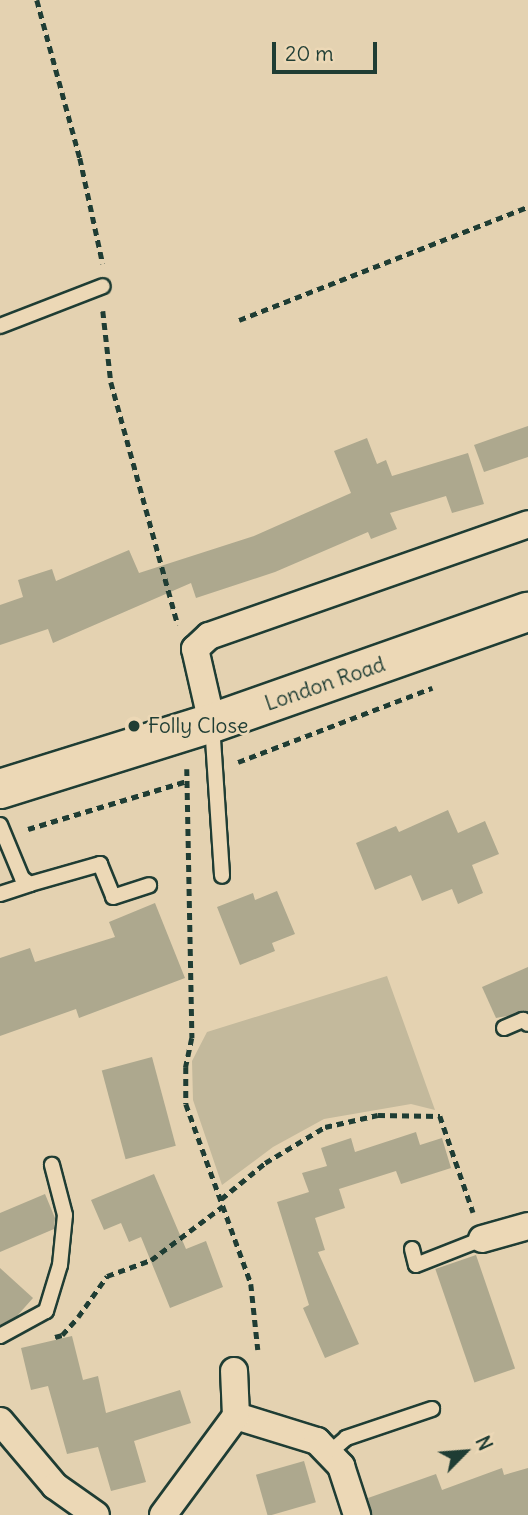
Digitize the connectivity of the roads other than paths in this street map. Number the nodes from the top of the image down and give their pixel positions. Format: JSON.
{"nodes":[{"id":1,"x":103,"y":286,"type":"road end"},
{"id":2,"x":0,"y":326,"type":"edge"},
{"id":3,"x":528,"y":524,"type":"edge"},
{"id":4,"x":528,"y":612,"type":"edge"},
{"id":5,"x":199,"y":727,"type":"junction"},
{"id":6,"x":0,"y":789,"type":"edge"},
{"id":7,"x":4,"y":830,"type":"edge"},
{"id":8,"x":222,"y":876,"type":"dead end"},
{"id":9,"x":30,"y":884,"type":"junction"},
{"id":10,"x":149,"y":885,"type":"dead end"},
{"id":11,"x":0,"y":894,"type":"edge"},
{"id":12,"x":528,"y":1024,"type":"edge"},
{"id":13,"x":504,"y":1028,"type":"dead end"},
{"id":14,"x":52,"y":1165,"type":"dead end"},
{"id":15,"x":527,"y":1232,"type":"edge"},
{"id":16,"x":482,"y":1239,"type":"joint"},
{"id":17,"x":412,"y":1249,"type":"dead end"},
{"id":18,"x":0,"y":1336,"type":"edge"},
{"id":19,"x":234,"y":1371,"type":"road end"},
{"id":20,"x":432,"y":1409,"type":"dead end"},
{"id":21,"x":236,"y":1416,"type":"junction"},
{"id":22,"x":0,"y":1421,"type":"edge"},
{"id":23,"x":329,"y":1453,"type":"junction"},
{"id":24,"x":96,"y":1515,"type":"edge"},
{"id":25,"x":163,"y":1515,"type":"edge"},
{"id":26,"x":357,"y":1515,"type":"edge"}],
"edges":[{"from":1,"to":2,"type":"lane"},
{"from":3,"to":5,"type":"street"},
{"from":4,"to":5,"type":"main road","name":"London Road"},
{"from":5,"to":6,"type":"main road","name":"London Road"},
{"from":5,"to":8,"type":"lane"},
{"from":7,"to":9,"type":"lane"},
{"from":9,"to":10,"type":"lane"},
{"from":9,"to":11,"type":"lane"},
{"from":12,"to":13,"type":"lane"},
{"from":14,"to":18,"type":"lane"},
{"from":15,"to":16,"type":"street"},
{"from":16,"to":17,"type":"lane"},
{"from":19,"to":21,"type":"street"},
{"from":20,"to":23,"type":"lane"},
{"from":21,"to":23,"type":"street"},
{"from":21,"to":25,"type":"street"},
{"from":22,"to":24,"type":"street"},
{"from":23,"to":26,"type":"street"}]}
